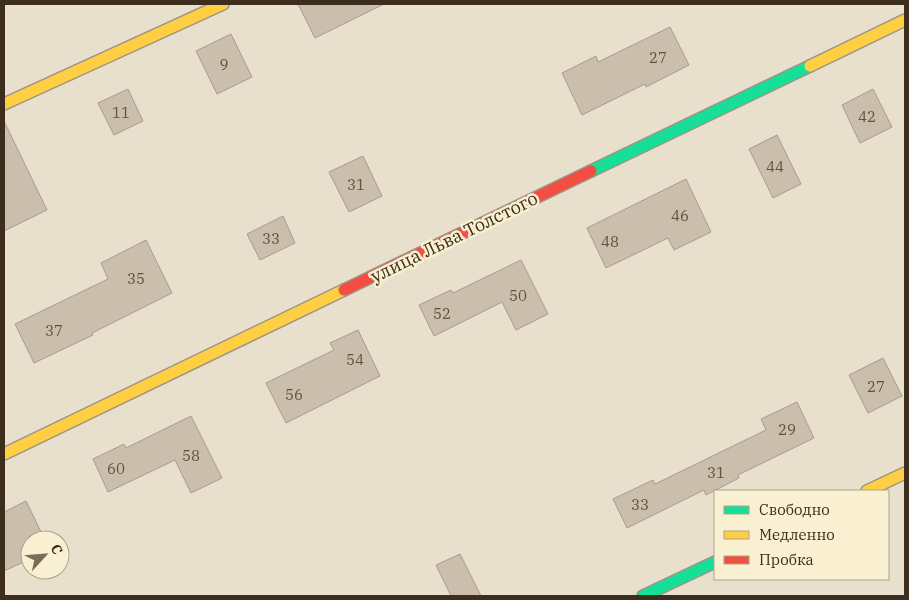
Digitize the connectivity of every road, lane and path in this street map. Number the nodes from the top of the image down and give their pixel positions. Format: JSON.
{"nodes":[{"id":1,"x":223,"y":4,"type":"edge"},
{"id":2,"x":905,"y":20,"type":"edge"},
{"id":3,"x":4,"y":104,"type":"edge"},
{"id":4,"x":4,"y":454,"type":"edge"},
{"id":5,"x":905,"y":473,"type":"edge"},
{"id":6,"x":869,"y":490,"type":"edge"},
{"id":7,"x":714,"y":562,"type":"edge"},
{"id":8,"x":643,"y":596,"type":"edge"}],
"edges":[{"from":1,"to":3,"type":"street"},
{"from":2,"to":4,"type":"street","name":"улица Льва Толстого"},
{"from":5,"to":6,"type":"street"},
{"from":7,"to":8,"type":"street"}]}
